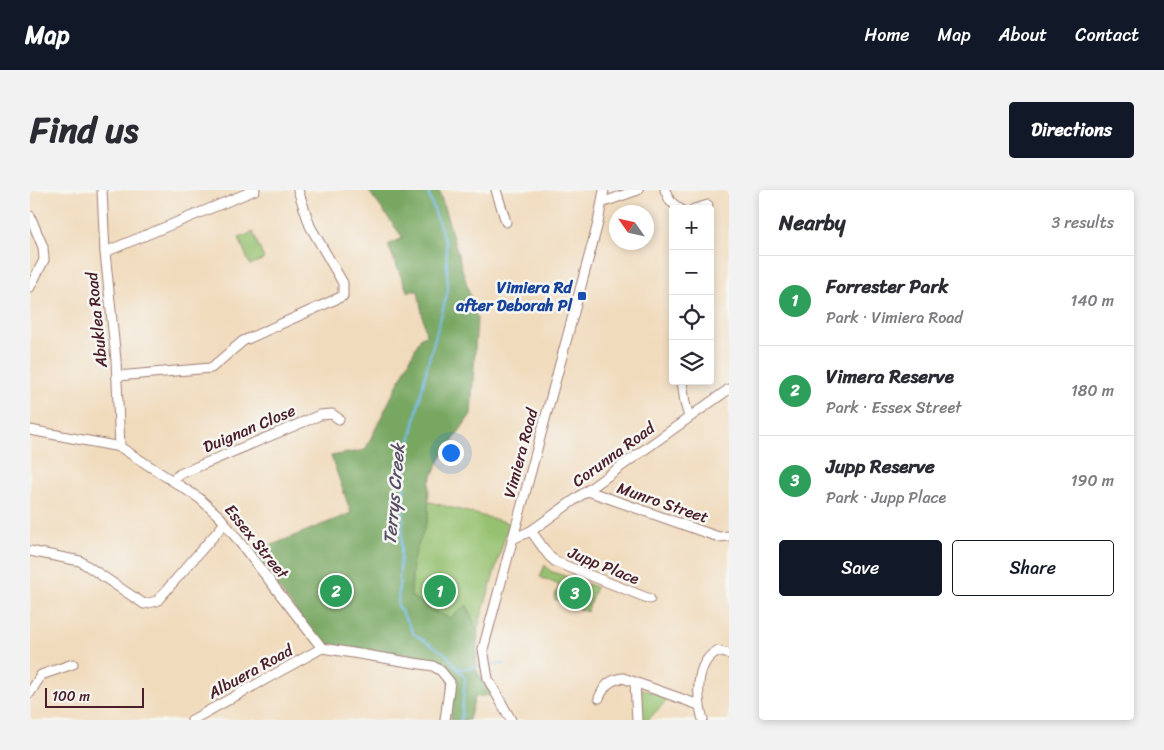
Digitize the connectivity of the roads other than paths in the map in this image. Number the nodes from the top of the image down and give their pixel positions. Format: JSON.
{"nodes":[{"id":1,"x":102,"y":190,"type":"edge"},
{"id":2,"x":255,"y":190,"type":"edge"},
{"id":3,"x":298,"y":190,"type":"edge"},
{"id":4,"x":496,"y":190,"type":"edge"},
{"id":5,"x":604,"y":190,"type":"edge"},
{"id":6,"x":638,"y":190,"type":"edge"},
{"id":7,"x":665,"y":190,"type":"edge"},
{"id":8,"x":604,"y":202,"type":"junction"},
{"id":9,"x":675,"y":205,"type":"edge"},
{"id":10,"x":30,"y":216,"type":"edge"},
{"id":11,"x":506,"y":222,"type":"dead end"},
{"id":12,"x":105,"y":252,"type":"junction"},
{"id":13,"x":30,"y":287,"type":"edge"},
{"id":14,"x":117,"y":376,"type":"junction"},
{"id":15,"x":683,"y":385,"type":"edge"},
{"id":16,"x":729,"y":389,"type":"edge"},
{"id":17,"x":689,"y":417,"type":"junction"},
{"id":18,"x":339,"y":419,"type":"dead end"},
{"id":19,"x":30,"y":430,"type":"edge"},
{"id":20,"x":120,"y":447,"type":"junction"},
{"id":21,"x":172,"y":480,"type":"junction"},
{"id":22,"x":588,"y":491,"type":"junction"},
{"id":23,"x":225,"y":523,"type":"junction"},
{"id":24,"x":531,"y":532,"type":"junction"},
{"id":25,"x":729,"y":536,"type":"edge"},
{"id":26,"x":512,"y":540,"type":"junction"},
{"id":27,"x":30,"y":550,"type":"edge"},
{"id":28,"x":650,"y":599,"type":"dead end"},
{"id":29,"x":322,"y":648,"type":"junction"},
{"id":30,"x":729,"y":654,"type":"edge"},
{"id":31,"x":73,"y":664,"type":"dead end"},
{"id":32,"x":635,"y":682,"type":"junction"},
{"id":33,"x":30,"y":693,"type":"edge"},
{"id":34,"x":599,"y":698,"type":"dead end"},
{"id":35,"x":699,"y":704,"type":"junction"},
{"id":36,"x":192,"y":720,"type":"edge"},
{"id":37,"x":445,"y":720,"type":"edge"},
{"id":38,"x":511,"y":720,"type":"edge"},
{"id":39,"x":637,"y":720,"type":"edge"},
{"id":40,"x":703,"y":720,"type":"edge"}],
"edges":[{"from":1,"to":12,"type":"street","name":"Abuklea Road"},
{"from":2,"to":12,"type":"street"},
{"from":3,"to":14,"type":"street"},
{"from":4,"to":11,"type":"street"},
{"from":5,"to":8,"type":"street","name":"Vimiera Road"},
{"from":6,"to":8,"type":"street"},
{"from":7,"to":9,"type":"street"},
{"from":8,"to":26,"type":"street","name":"Vimiera Road"},
{"from":10,"to":13,"type":"street"},
{"from":12,"to":14,"type":"street","name":"Abuklea Road"},
{"from":14,"to":20,"type":"street","name":"Abuklea Road"},
{"from":15,"to":17,"type":"street"},
{"from":16,"to":17,"type":"street","name":"Corunna Road"},
{"from":17,"to":22,"type":"street","name":"Corunna Road"},
{"from":18,"to":21,"type":"street","name":"Duignan Close"},
{"from":19,"to":20,"type":"street","name":"Essex Street"},
{"from":20,"to":21,"type":"street","name":"Essex Street"},
{"from":21,"to":23,"type":"street","name":"Essex Street"},
{"from":22,"to":24,"type":"street","name":"Corunna Road"},
{"from":22,"to":25,"type":"street","name":"Munro Street"},
{"from":23,"to":27,"type":"street"},
{"from":23,"to":29,"type":"street","name":"Essex Street"},
{"from":24,"to":26,"type":"street","name":"Corunna Road"},
{"from":24,"to":28,"type":"street","name":"Jupp Place"},
{"from":26,"to":38,"type":"street","name":"Vimiera Road"},
{"from":29,"to":36,"type":"street","name":"Albuera Road"},
{"from":29,"to":37,"type":"street"},
{"from":30,"to":35,"type":"street"},
{"from":31,"to":33,"type":"street"},
{"from":32,"to":34,"type":"street"},
{"from":32,"to":35,"type":"street"},
{"from":32,"to":39,"type":"street"},
{"from":35,"to":40,"type":"street"}]}
